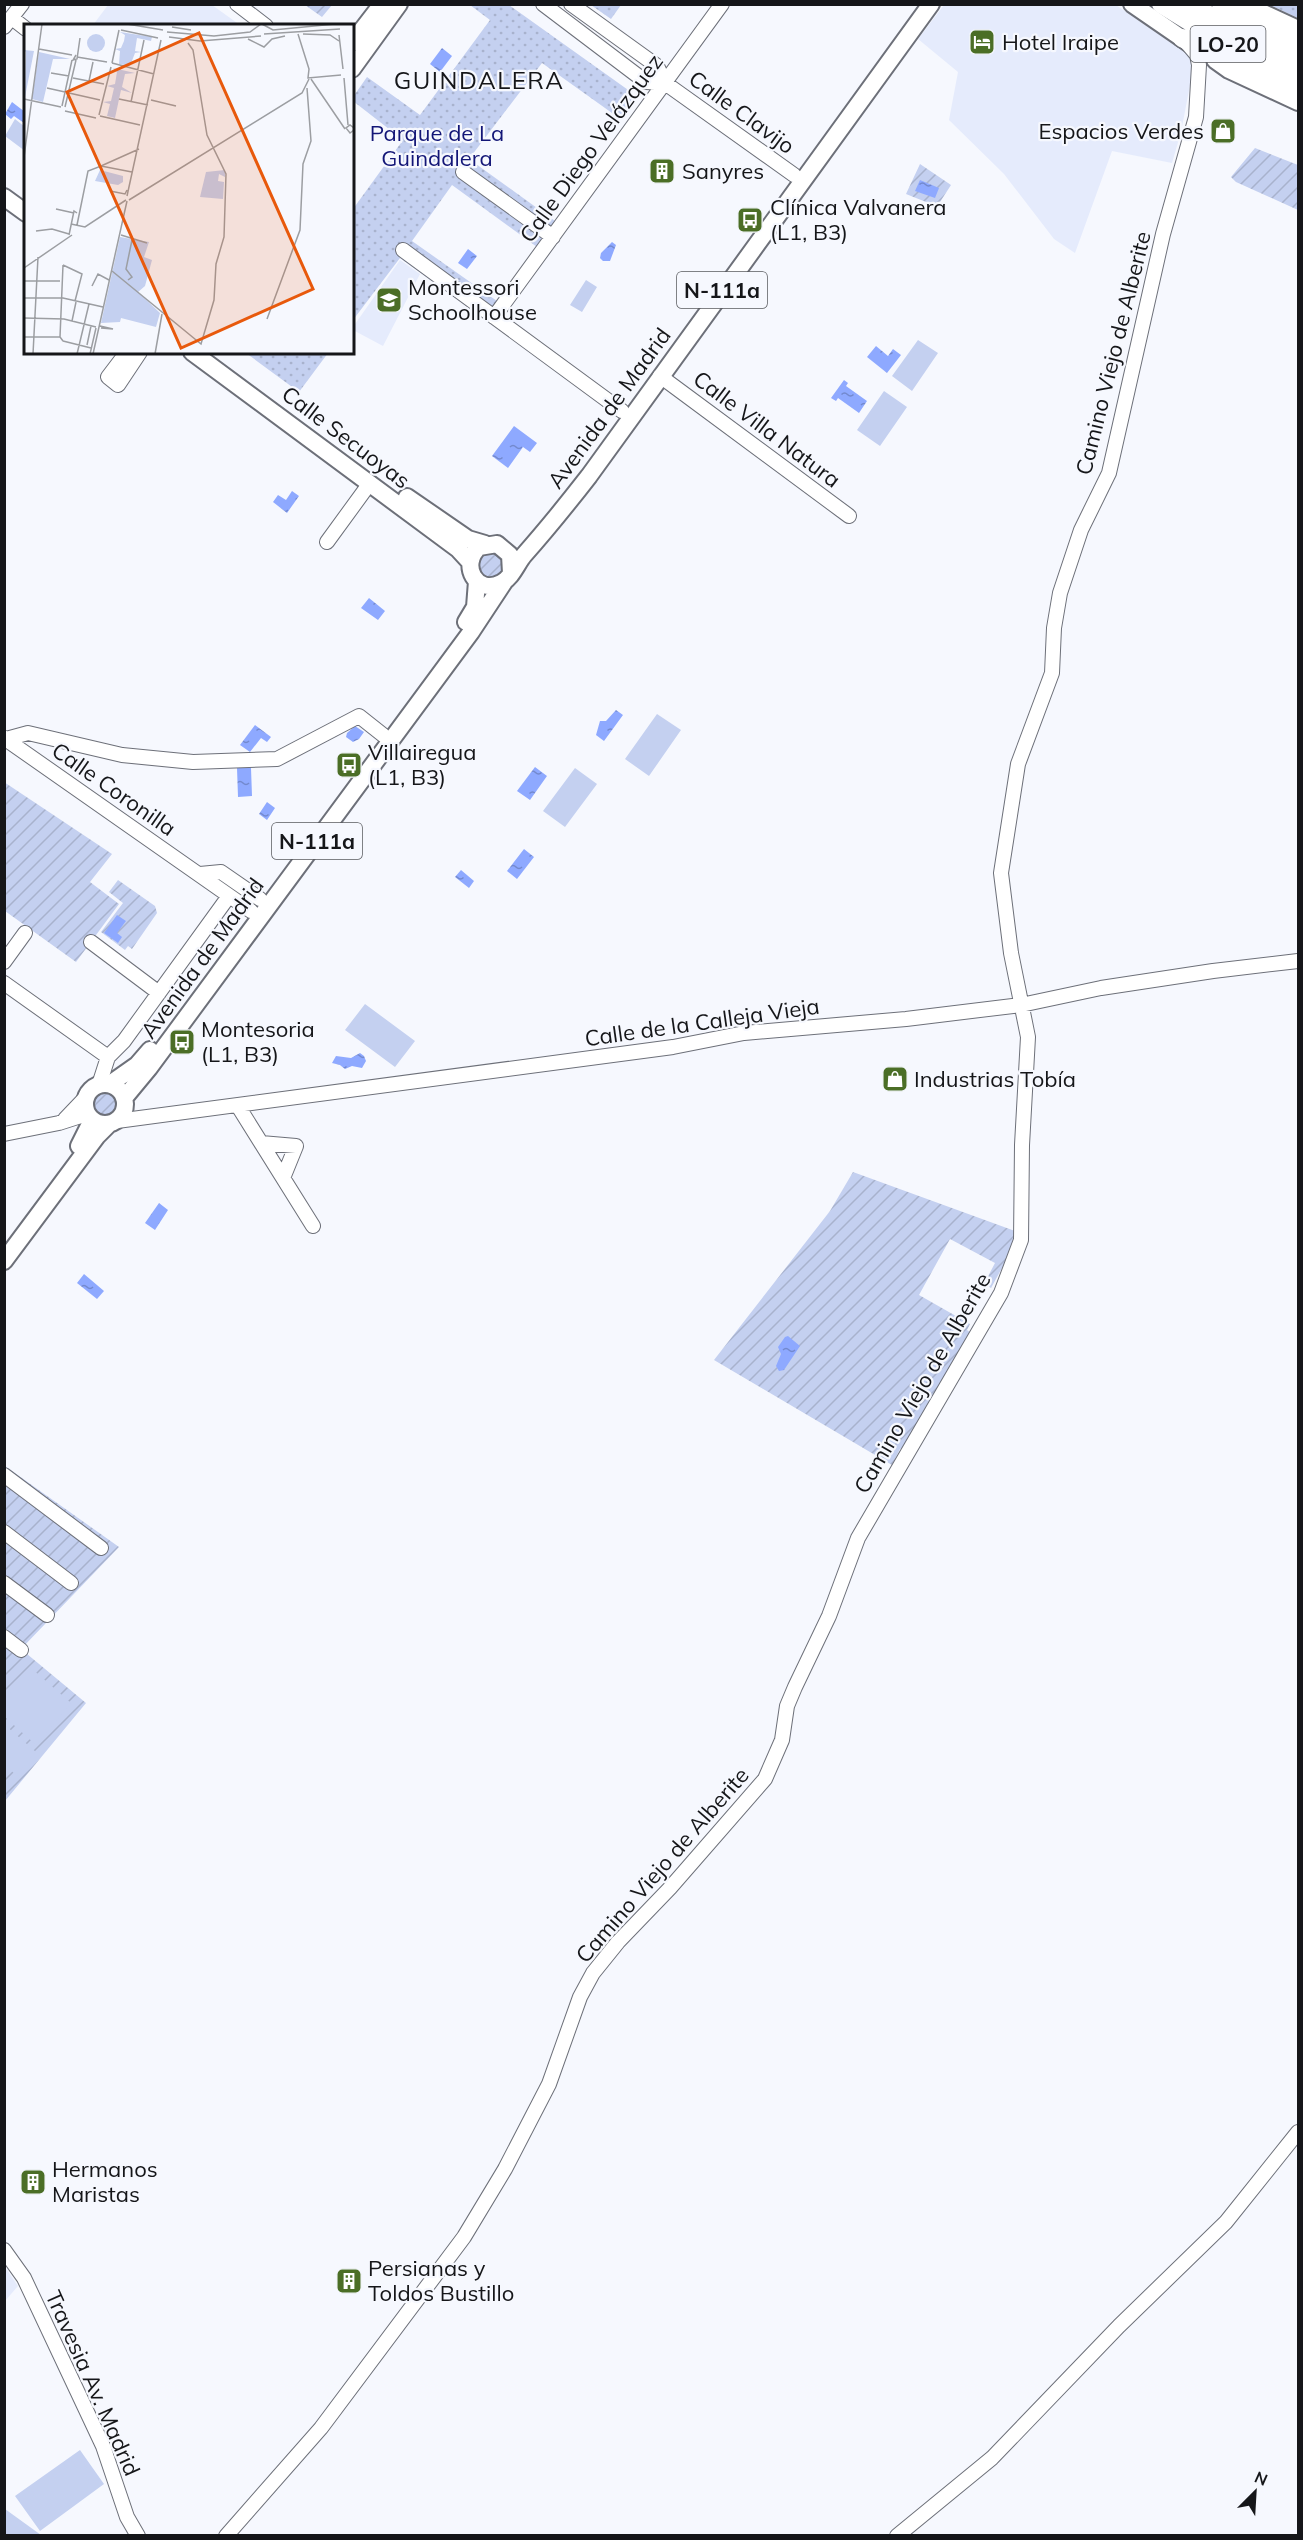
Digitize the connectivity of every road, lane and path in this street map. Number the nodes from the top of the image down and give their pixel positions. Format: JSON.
{"nodes":[{"id":1,"x":22,"y":4,"type":"edge"},
{"id":2,"x":237,"y":4,"type":"edge"},
{"id":3,"x":382,"y":4,"type":"edge"},
{"id":4,"x":399,"y":4,"type":"edge"},
{"id":5,"x":543,"y":4,"type":"edge"},
{"id":6,"x":571,"y":4,"type":"edge"},
{"id":7,"x":722,"y":4,"type":"edge"},
{"id":8,"x":919,"y":4,"type":"edge"},
{"id":9,"x":931,"y":4,"type":"edge"},
{"id":10,"x":1132,"y":4,"type":"edge"},
{"id":11,"x":1161,"y":4,"type":"edge"},
{"id":12,"x":1189,"y":4,"type":"edge"},
{"id":13,"x":1221,"y":4,"type":"edge"},
{"id":14,"x":1248,"y":6,"type":"edge"},
{"id":15,"x":8,"y":23,"type":"edge"},
{"id":16,"x":263,"y":24,"type":"edge"},
{"id":17,"x":24,"y":28,"type":"edge"},
{"id":18,"x":1299,"y":28,"type":"edge"},
{"id":19,"x":1182,"y":38,"type":"junction"},
{"id":20,"x":354,"y":40,"type":"edge"},
{"id":21,"x":1299,"y":42,"type":"edge"},
{"id":22,"x":1299,"y":60,"type":"edge"},
{"id":23,"x":354,"y":66,"type":"edge"},
{"id":24,"x":1229,"y":70,"type":"junction"},
{"id":25,"x":1299,"y":76,"type":"edge"},
{"id":26,"x":665,"y":83,"type":"junction"},
{"id":27,"x":1196,"y":84,"type":"junction"},
{"id":28,"x":1299,"y":92,"type":"edge"},
{"id":29,"x":1299,"y":102,"type":"edge"},
{"id":30,"x":463,"y":172,"type":"dead end"},
{"id":31,"x":794,"y":175,"type":"junction"},
{"id":32,"x":4,"y":197,"type":"edge"},
{"id":33,"x":4,"y":210,"type":"edge"},
{"id":34,"x":24,"y":212,"type":"edge"},
{"id":35,"x":24,"y":225,"type":"edge"},
{"id":36,"x":553,"y":237,"type":"junction"},
{"id":37,"x":403,"y":250,"type":"dead end"},
{"id":38,"x":494,"y":317,"type":"junction"},
{"id":39,"x":126,"y":354,"type":"edge"},
{"id":40,"x":138,"y":354,"type":"edge"},
{"id":41,"x":195,"y":354,"type":"edge"},
{"id":42,"x":213,"y":354,"type":"edge"},
{"id":43,"x":660,"y":376,"type":"junction"},
{"id":44,"x":622,"y":411,"type":"junction"},
{"id":45,"x":370,"y":483,"type":"junction"},
{"id":46,"x":849,"y":516,"type":"dead end"},
{"id":47,"x":327,"y":542,"type":"dead end"},
{"id":48,"x":485,"y":544,"type":"junction"},
{"id":49,"x":502,"y":546,"type":"junction"},
{"id":50,"x":470,"y":562,"type":"junction"},
{"id":51,"x":508,"y":577,"type":"junction"},
{"id":52,"x":477,"y":580,"type":"junction"},
{"id":53,"x":383,"y":735,"type":"junction"},
{"id":54,"x":5,"y":739,"type":"edge"},
{"id":55,"x":200,"y":874,"type":"junction"},
{"id":56,"x":229,"y":896,"type":"junction"},
{"id":57,"x":255,"y":905,"type":"junction"},
{"id":58,"x":25,"y":933,"type":"dead end"},
{"id":59,"x":91,"y":942,"type":"dead end"},
{"id":60,"x":1299,"y":961,"type":"edge"},
{"id":61,"x":4,"y":962,"type":"edge"},
{"id":62,"x":4,"y":983,"type":"edge"},
{"id":63,"x":159,"y":993,"type":"junction"},
{"id":64,"x":1022,"y":1005,"type":"junction"},
{"id":65,"x":108,"y":1057,"type":"junction"},
{"id":66,"x":105,"y":1084,"type":"junction"},
{"id":67,"x":86,"y":1097,"type":"junction"},
{"id":68,"x":238,"y":1106,"type":"junction"},
{"id":69,"x":119,"y":1113,"type":"junction"},
{"id":70,"x":90,"y":1117,"type":"junction"},
{"id":71,"x":59,"y":1123,"type":"junction"},
{"id":72,"x":4,"y":1134,"type":"edge"},
{"id":73,"x":261,"y":1143,"type":"junction"},
{"id":74,"x":76,"y":1150,"type":"junction"},
{"id":75,"x":283,"y":1178,"type":"junction"},
{"id":76,"x":313,"y":1226,"type":"dead end"},
{"id":77,"x":4,"y":1244,"type":"edge"},
{"id":78,"x":4,"y":1261,"type":"edge"},
{"id":79,"x":4,"y":1475,"type":"edge"},
{"id":80,"x":4,"y":1532,"type":"edge"},
{"id":81,"x":101,"y":1548,"type":"dead end"},
{"id":82,"x":4,"y":1583,"type":"edge"},
{"id":83,"x":71,"y":1583,"type":"dead end"},
{"id":84,"x":47,"y":1615,"type":"dead end"},
{"id":85,"x":4,"y":1637,"type":"edge"},
{"id":86,"x":21,"y":1650,"type":"dead end"},
{"id":87,"x":1299,"y":2132,"type":"edge"},
{"id":88,"x":4,"y":2250,"type":"edge"},
{"id":89,"x":138,"y":2535,"type":"edge"},
{"id":90,"x":226,"y":2535,"type":"edge"},
{"id":91,"x":897,"y":2535,"type":"edge"}],
"edges":[{"from":1,"to":15,"type":"street"},
{"from":2,"to":16,"type":"street"},
{"from":3,"to":20,"type":"main road"},
{"from":4,"to":23,"type":"main road"},
{"from":5,"to":26,"type":"street","name":"Calle Clavijo"},
{"from":6,"to":26,"type":"street","name":"Calle Clavijo"},
{"from":7,"to":26,"type":"street","name":"Calle Diego Velázquez"},
{"from":8,"to":31,"type":"main road","name":"Avenida de Madrid","number":"N-111a"},
{"from":9,"to":43,"type":"main road","name":"Avenida de Madrid","number":"N-111a"},
{"from":10,"to":19,"type":"main road"},
{"from":11,"to":25,"type":"highway","number":"LO-20"},
{"from":12,"to":22,"type":"highway","number":"LO-20"},
{"from":13,"to":21,"type":"highway"},
{"from":14,"to":18,"type":"main road"},
{"from":15,"to":17,"type":"street"},
{"from":19,"to":24,"type":"main road"},
{"from":19,"to":27,"type":"street","name":"Camino Viejo de Alberite"},
{"from":19,"to":28,"type":"highway"},
{"from":24,"to":27,"type":"street"},
{"from":24,"to":29,"type":"main road"},
{"from":26,"to":31,"type":"street","name":"Calle Clavijo"},
{"from":26,"to":36,"type":"street","name":"Calle Diego Velázquez"},
{"from":27,"to":64,"type":"street","name":"Camino Viejo de Alberite"},
{"from":30,"to":36,"type":"street"},
{"from":31,"to":44,"type":"main road","name":"Avenida de Madrid","number":"N-111a"},
{"from":32,"to":34,"type":"main road"},
{"from":33,"to":35,"type":"main road"},
{"from":36,"to":38,"type":"street","name":"Calle Diego Velázquez"},
{"from":37,"to":38,"type":"street"},
{"from":38,"to":44,"type":"street"},
{"from":39,"to":40,"type":"street"},
{"from":41,"to":45,"type":"main road","name":"Calle Secuoyas"},
{"from":42,"to":48,"type":"main road","name":"Calle Secuoyas"},
{"from":43,"to":46,"type":"street","name":"Calle Villa Natura"},
{"from":43,"to":51,"type":"main road","name":"Avenida de Madrid","number":"N-111a"},
{"from":44,"to":49,"type":"main road","name":"Avenida de Madrid","number":"N-111a"},
{"from":45,"to":47,"type":"street"},
{"from":45,"to":50,"type":"main road","name":"Calle Secuoyas"},
{"from":48,"to":49,"type":"main road","number":"N-111a"},
{"from":48,"to":50,"type":"main road"},
{"from":49,"to":51,"type":"main road"},
{"from":50,"to":52,"type":"main road","number":"N-111a"},
{"from":51,"to":52,"type":"main road"},
{"from":51,"to":69,"type":"main road","name":"Avenida de Madrid","number":"N-111a"},
{"from":52,"to":53,"type":"main road","name":"Avenida de Madrid","number":"N-111a"},
{"from":53,"to":54,"type":"street"},
{"from":53,"to":57,"type":"main road","name":"Avenida de Madrid","number":"N-111a"},
{"from":54,"to":55,"type":"street","name":"Calle Coronilla"},
{"from":55,"to":56,"type":"street","name":"Calle Coronilla"},
{"from":55,"to":57,"type":"street","name":"Calle Coronilla"},
{"from":56,"to":57,"type":"street","name":"Calle Coronilla"},
{"from":56,"to":63,"type":"street"},
{"from":57,"to":66,"type":"main road","name":"Avenida de Madrid","number":"N-111a"},
{"from":58,"to":61,"type":"street"},
{"from":59,"to":63,"type":"street"},
{"from":60,"to":64,"type":"street","name":"Calle de la Calleja Vieja"},
{"from":62,"to":65,"type":"street"},
{"from":63,"to":65,"type":"street"},
{"from":64,"to":68,"type":"street","name":"Calle de la Calleja Vieja"},
{"from":64,"to":90,"type":"street","name":"Camino Viejo de Alberite"},
{"from":65,"to":66,"type":"street"},
{"from":66,"to":67,"type":"main road","number":"N-111a"},
{"from":66,"to":69,"type":"main road"},
{"from":67,"to":70,"type":"main road"},
{"from":67,"to":71,"type":"street"},
{"from":68,"to":69,"type":"street","name":"Calle de la Calleja Vieja"},
{"from":68,"to":73,"type":"street"},
{"from":69,"to":70,"type":"main road"},
{"from":69,"to":78,"type":"main road","name":"Avenida de Madrid","number":"N-111a"},
{"from":70,"to":71,"type":"street"},
{"from":70,"to":74,"type":"main road"},
{"from":71,"to":72,"type":"street"},
{"from":71,"to":74,"type":"street"},
{"from":73,"to":75,"type":"street"},
{"from":73,"to":75,"type":"street"},
{"from":74,"to":77,"type":"main road"},
{"from":75,"to":76,"type":"street"},
{"from":79,"to":81,"type":"street"},
{"from":80,"to":83,"type":"street"},
{"from":82,"to":84,"type":"street"},
{"from":85,"to":86,"type":"street"},
{"from":87,"to":91,"type":"street"},
{"from":88,"to":89,"type":"street","name":"Travesia Av. Madrid"}]}
